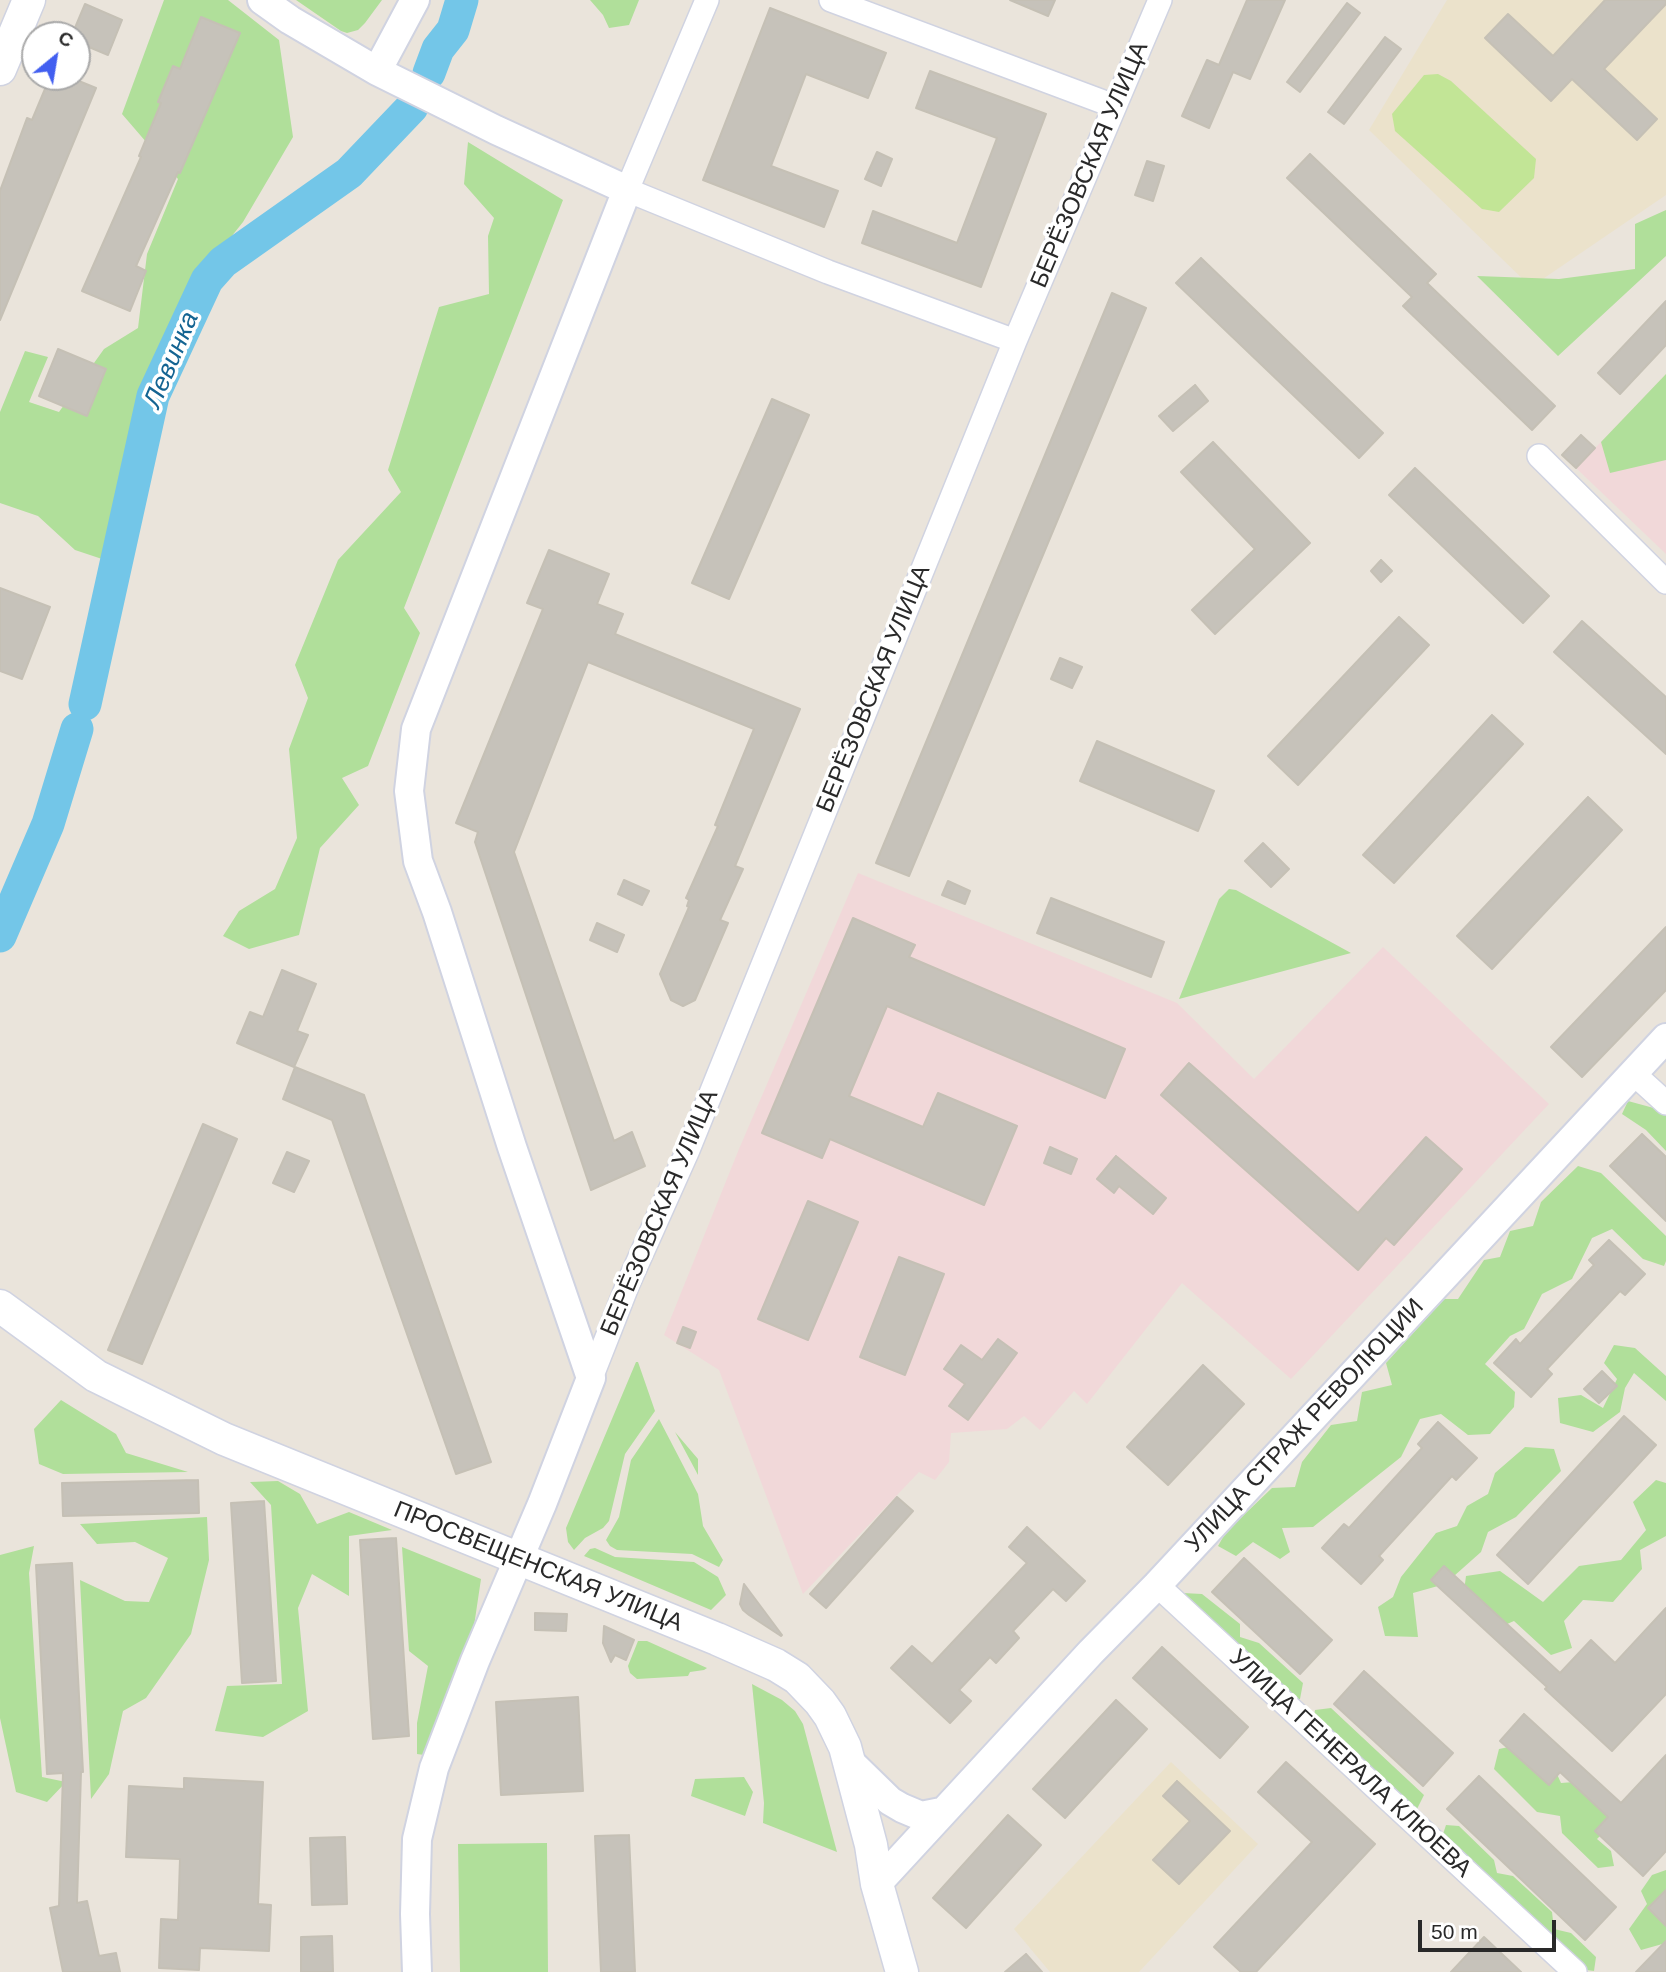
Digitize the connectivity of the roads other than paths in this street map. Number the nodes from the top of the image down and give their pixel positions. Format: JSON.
{"nodes":[{"id":1,"x":29,"y":0,"type":"edge"},
{"id":2,"x":262,"y":0,"type":"edge"},
{"id":3,"x":415,"y":0,"type":"edge"},
{"id":4,"x":708,"y":0,"type":"edge"},
{"id":5,"x":831,"y":0,"type":"edge"},
{"id":6,"x":1160,"y":0,"type":"edge"},
{"id":7,"x":0,"y":69,"type":"edge"},
{"id":8,"x":377,"y":71,"type":"junction"},
{"id":9,"x":1114,"y":106,"type":"junction"},
{"id":10,"x":627,"y":190,"type":"junction"},
{"id":11,"x":1015,"y":341,"type":"junction"},
{"id":12,"x":1539,"y":456,"type":"dead end"},
{"id":13,"x":1666,"y":582,"type":"edge"},
{"id":14,"x":1666,"y":1038,"type":"edge"},
{"id":15,"x":1633,"y":1073,"type":"junction"},
{"id":16,"x":1666,"y":1103,"type":"edge"},
{"id":17,"x":0,"y":1306,"type":"edge"},
{"id":18,"x":591,"y":1378,"type":"junction"},
{"id":19,"x":519,"y":1559,"type":"junction"},
{"id":20,"x":1157,"y":1585,"type":"junction"},
{"id":21,"x":850,"y":1762,"type":"junction"},
{"id":22,"x":941,"y":1812,"type":"junction"},
{"id":23,"x":877,"y":1884,"type":"junction"},
{"id":24,"x":416,"y":1972,"type":"edge"},
{"id":25,"x":902,"y":1972,"type":"edge"},
{"id":26,"x":1575,"y":1972,"type":"edge"}],
"edges":[{"from":1,"to":7,"type":"main road"},
{"from":2,"to":8,"type":"street"},
{"from":3,"to":8,"type":"street"},
{"from":4,"to":10,"type":"street"},
{"from":5,"to":9,"type":"street"},
{"from":6,"to":9,"type":"street","name":"БЕРЁЗОВСКАЯ УЛИЦА"},
{"from":8,"to":10,"type":"street"},
{"from":9,"to":11,"type":"street","name":"БЕРЁЗОВСКАЯ УЛИЦА"},
{"from":10,"to":11,"type":"street"},
{"from":10,"to":18,"type":"street"},
{"from":11,"to":18,"type":"street","name":"БЕРЁЗОВСКАЯ УЛИЦА"},
{"from":12,"to":13,"type":"street"},
{"from":14,"to":15,"type":"street","name":"УЛИЦА СТРАЖ РЕВОЛЮЦИИ"},
{"from":15,"to":16,"type":"street"},
{"from":15,"to":20,"type":"street","name":"УЛИЦА СТРАЖ РЕВОЛЮЦИИ"},
{"from":17,"to":19,"type":"main road","name":"ПРОСВЕЩЕНСКАЯ УЛИЦА"},
{"from":18,"to":19,"type":"street"},
{"from":19,"to":21,"type":"main road","name":"ПРОСВЕЩЕНСКАЯ УЛИЦА"},
{"from":19,"to":24,"type":"street"},
{"from":20,"to":22,"type":"street","name":"УЛИЦА СТРАЖ РЕВОЛЮЦИИ"},
{"from":20,"to":26,"type":"street","name":"УЛИЦА ГЕНЕРАЛА КЛЮЕВА"},
{"from":21,"to":22,"type":"street"},
{"from":21,"to":23,"type":"main road","name":"ПРОСВЕЩЕНСКАЯ УЛИЦА"},
{"from":22,"to":23,"type":"street","name":"УЛИЦА СТРАЖ РЕВОЛЮЦИИ"},
{"from":23,"to":25,"type":"main road","name":"ПРОСВЕЩЕНСКАЯ УЛИЦА"}]}
